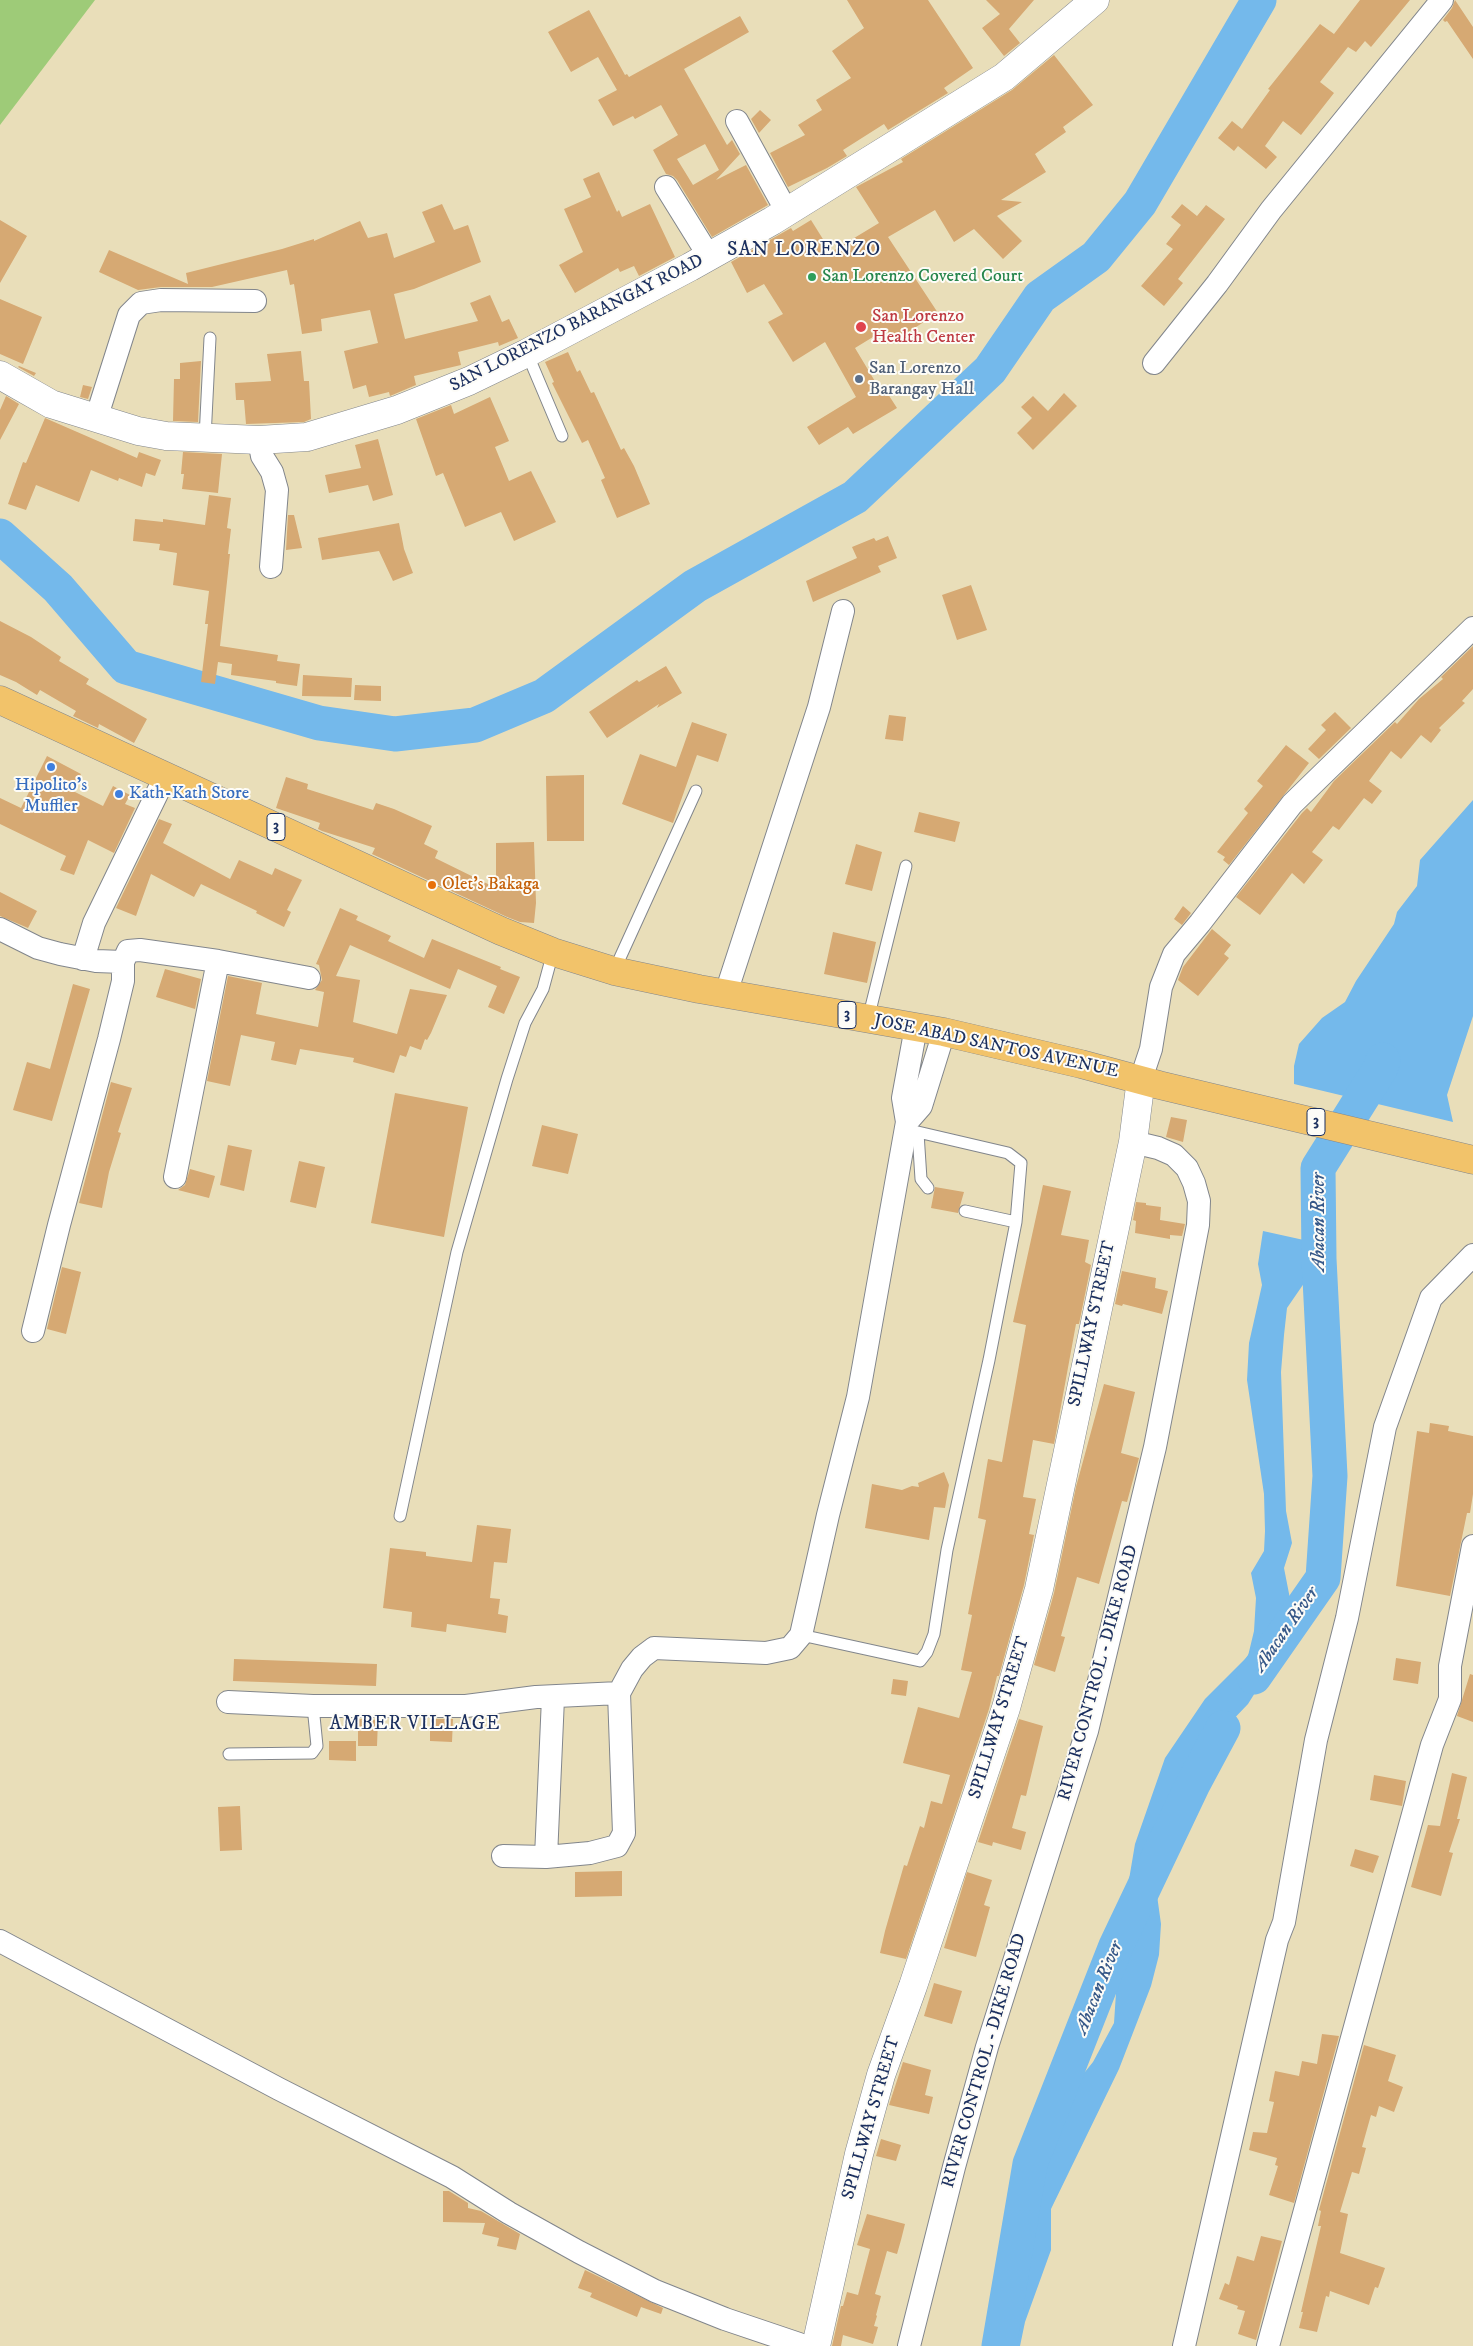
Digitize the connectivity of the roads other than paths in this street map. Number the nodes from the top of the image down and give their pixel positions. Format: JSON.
{"nodes":[{"id":1,"x":1095,"y":0,"type":"edge"},
{"id":2,"x":1442,"y":0,"type":"edge"},
{"id":3,"x":737,"y":121,"type":"dead end"},
{"id":4,"x":666,"y":187,"type":"dead end"},
{"id":5,"x":787,"y":212,"type":"junction"},
{"id":6,"x":707,"y":258,"type":"junction"},
{"id":7,"x":255,"y":301,"type":"dead end"},
{"id":8,"x":210,"y":338,"type":"dead end"},
{"id":9,"x":527,"y":353,"type":"junction"},
{"id":10,"x":1154,"y":363,"type":"dead end"},
{"id":11,"x":0,"y":375,"type":"edge"},
{"id":12,"x":96,"y":420,"type":"junction"},
{"id":13,"x":562,"y":436,"type":"dead end"},
{"id":14,"x":205,"y":438,"type":"junction"},
{"id":15,"x":259,"y":440,"type":"junction"},
{"id":16,"x":271,"y":567,"type":"dead end"},
{"id":17,"x":843,"y":611,"type":"dead end"},
{"id":18,"x":1473,"y":628,"type":"edge"},
{"id":19,"x":0,"y":700,"type":"edge"},
{"id":20,"x":166,"y":775,"type":"junction"},
{"id":21,"x":696,"y":791,"type":"dead end"},
{"id":22,"x":906,"y":866,"type":"dead end"},
{"id":23,"x":0,"y":929,"type":"edge"},
{"id":24,"x":553,"y":952,"type":"junction"},
{"id":25,"x":83,"y":959,"type":"junction"},
{"id":26,"x":218,"y":961,"type":"junction"},
{"id":27,"x":123,"y":962,"type":"junction"},
{"id":28,"x":614,"y":971,"type":"junction"},
{"id":29,"x":309,"y":978,"type":"dead end"},
{"id":30,"x":726,"y":994,"type":"junction"},
{"id":31,"x":868,"y":1018,"type":"junction"},
{"id":32,"x":916,"y":1027,"type":"junction"},
{"id":33,"x":944,"y":1032,"type":"junction"},
{"id":34,"x":1150,"y":1082,"type":"junction"},
{"id":35,"x":910,"y":1128,"type":"junction"},
{"id":36,"x":1133,"y":1142,"type":"junction"},
{"id":37,"x":1473,"y":1160,"type":"edge"},
{"id":38,"x":175,"y":1177,"type":"dead end"},
{"id":39,"x":928,"y":1188,"type":"dead end"},
{"id":40,"x":965,"y":1211,"type":"dead end"},
{"id":41,"x":1016,"y":1222,"type":"junction"},
{"id":42,"x":1473,"y":1255,"type":"edge"},
{"id":43,"x":33,"y":1331,"type":"dead end"},
{"id":44,"x":400,"y":1516,"type":"dead end"},
{"id":45,"x":1473,"y":1546,"type":"edge"},
{"id":46,"x":1470,"y":1568,"type":"edge"},
{"id":47,"x":802,"y":1635,"type":"junction"},
{"id":48,"x":619,"y":1693,"type":"junction"},
{"id":49,"x":552,"y":1698,"type":"junction"},
{"id":50,"x":228,"y":1702,"type":"dead end"},
{"id":51,"x":313,"y":1706,"type":"junction"},
{"id":52,"x":229,"y":1754,"type":"dead end"},
{"id":53,"x":503,"y":1856,"type":"dead end"},
{"id":54,"x":546,"y":1857,"type":"junction"},
{"id":55,"x":0,"y":1941,"type":"edge"},
{"id":56,"x":805,"y":2346,"type":"edge"},
{"id":57,"x":816,"y":2346,"type":"edge"},
{"id":58,"x":909,"y":2346,"type":"edge"},
{"id":59,"x":1184,"y":2346,"type":"edge"},
{"id":60,"x":1268,"y":2346,"type":"edge"}],
"edges":[{"from":1,"to":5,"type":"street","name":"SAN LORENZO BARANGAY ROAD"},
{"from":2,"to":10,"type":"street"},
{"from":3,"to":5,"type":"street"},
{"from":4,"to":6,"type":"street"},
{"from":5,"to":6,"type":"street","name":"SAN LORENZO BARANGAY ROAD"},
{"from":6,"to":9,"type":"street","name":"SAN LORENZO BARANGAY ROAD"},
{"from":7,"to":12,"type":"street"},
{"from":8,"to":14,"type":"lane"},
{"from":9,"to":13,"type":"lane"},
{"from":9,"to":15,"type":"street","name":"SAN LORENZO BARANGAY ROAD"},
{"from":11,"to":12,"type":"street","name":"SAN LORENZO BARANGAY ROAD"},
{"from":12,"to":14,"type":"street","name":"SAN LORENZO BARANGAY ROAD"},
{"from":14,"to":15,"type":"street","name":"SAN LORENZO BARANGAY ROAD"},
{"from":15,"to":16,"type":"street"},
{"from":17,"to":30,"type":"street"},
{"from":18,"to":34,"type":"street"},
{"from":19,"to":20,"type":"highway","name":"JOSE ABAD SANTOS AVENUE","number":"3"},
{"from":20,"to":24,"type":"highway","name":"JOSE ABAD SANTOS AVENUE","number":"3"},
{"from":20,"to":25,"type":"street"},
{"from":21,"to":28,"type":"lane"},
{"from":22,"to":31,"type":"lane"},
{"from":23,"to":25,"type":"street"},
{"from":24,"to":28,"type":"highway","name":"JOSE ABAD SANTOS AVENUE","number":"3"},
{"from":24,"to":44,"type":"lane"},
{"from":25,"to":27,"type":"street"},
{"from":26,"to":27,"type":"street"},
{"from":26,"to":29,"type":"street"},
{"from":26,"to":38,"type":"street"},
{"from":27,"to":43,"type":"street"},
{"from":28,"to":30,"type":"highway","name":"JOSE ABAD SANTOS AVENUE","number":"3"},
{"from":30,"to":31,"type":"highway","name":"JOSE ABAD SANTOS AVENUE","number":"3"},
{"from":31,"to":32,"type":"highway","name":"JOSE ABAD SANTOS AVENUE","number":"3"},
{"from":32,"to":33,"type":"highway","name":"JOSE ABAD SANTOS AVENUE","number":"3"},
{"from":32,"to":35,"type":"street"},
{"from":33,"to":34,"type":"highway","name":"JOSE ABAD SANTOS AVENUE","number":"3"},
{"from":33,"to":35,"type":"street"},
{"from":34,"to":36,"type":"street","name":"SPILLWAY STREET"},
{"from":34,"to":37,"type":"highway","name":"JOSE ABAD SANTOS AVENUE","number":"3"},
{"from":35,"to":39,"type":"lane"},
{"from":35,"to":41,"type":"lane"},
{"from":35,"to":47,"type":"street"},
{"from":36,"to":57,"type":"street","name":"SPILLWAY STREET"},
{"from":36,"to":58,"type":"street","name":"RIVER CONTROL - DIKE ROAD"},
{"from":40,"to":41,"type":"lane"},
{"from":41,"to":47,"type":"lane"},
{"from":42,"to":59,"type":"street"},
{"from":45,"to":46,"type":"street"},
{"from":46,"to":60,"type":"street"},
{"from":47,"to":48,"type":"street"},
{"from":48,"to":49,"type":"street"},
{"from":48,"to":54,"type":"street"},
{"from":49,"to":51,"type":"street"},
{"from":49,"to":54,"type":"street"},
{"from":50,"to":51,"type":"street"},
{"from":51,"to":52,"type":"lane"},
{"from":53,"to":54,"type":"street"},
{"from":55,"to":56,"type":"street"}]}
